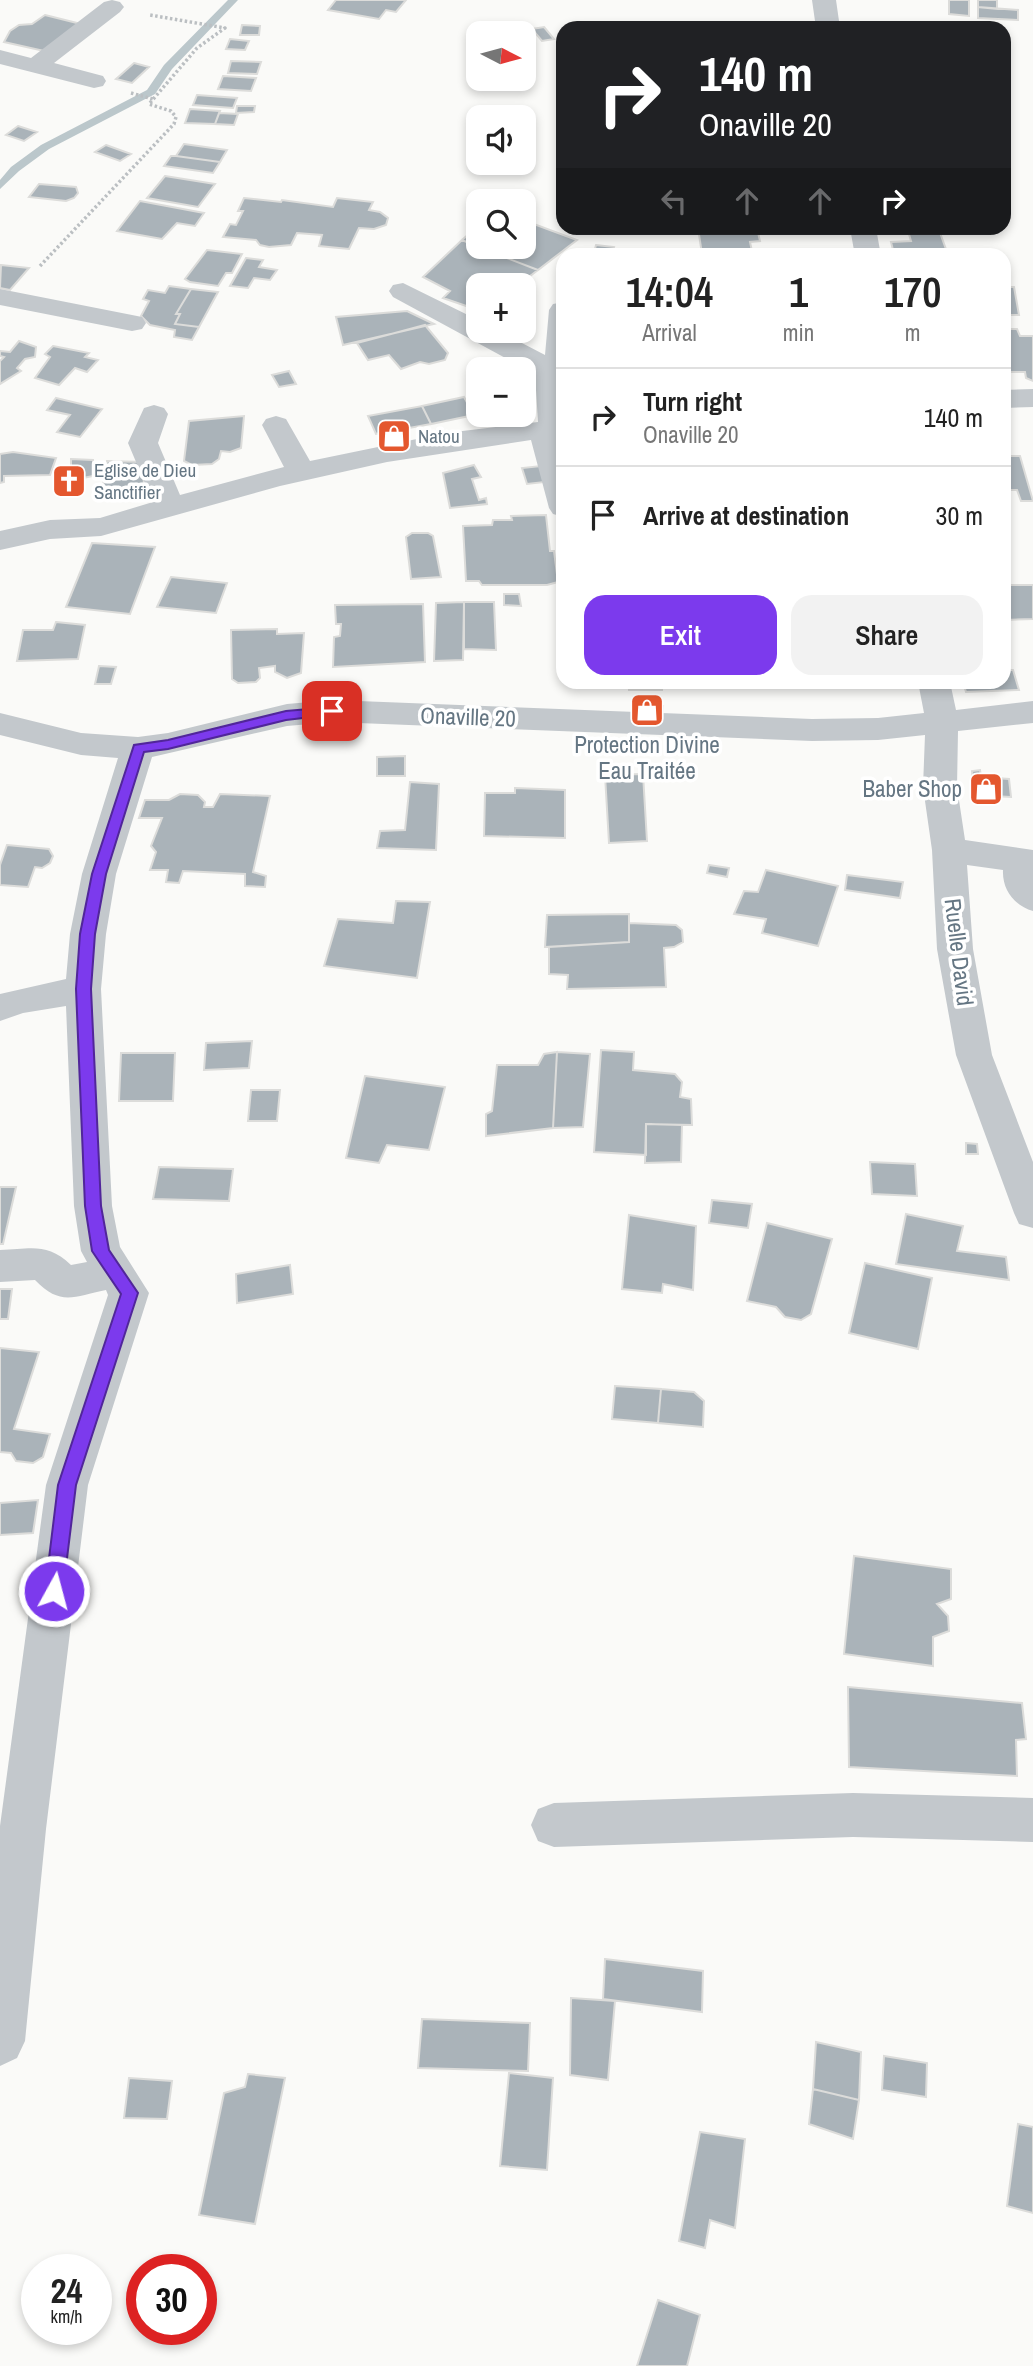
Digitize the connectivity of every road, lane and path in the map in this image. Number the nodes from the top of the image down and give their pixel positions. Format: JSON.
{"nodes":[{"id":1,"x":824,"y":0,"type":"edge"},
{"id":2,"x":110,"y":8,"type":"joint"},
{"id":3,"x":827,"y":21,"type":"edge"},
{"id":4,"x":0,"y":57,"type":"edge"},
{"id":5,"x":37,"y":65,"type":"junction"},
{"id":6,"x":94,"y":81,"type":"dead end"},
{"id":7,"x":403,"y":291,"type":"dead end"},
{"id":8,"x":4,"y":298,"type":"edge"},
{"id":9,"x":132,"y":323,"type":"dead end"},
{"id":10,"x":556,"y":363,"type":"edge"},
{"id":11,"x":549,"y":372,"type":"junction"},
{"id":12,"x":1033,"y":398,"type":"edge"},
{"id":13,"x":1011,"y":399,"type":"edge"},
{"id":14,"x":154,"y":414,"type":"dead end"},
{"id":15,"x":276,"y":425,"type":"dead end"},
{"id":16,"x":538,"y":426,"type":"edge"},
{"id":17,"x":300,"y":470,"type":"junction"},
{"id":18,"x":556,"y":483,"type":"edge"},
{"id":19,"x":170,"y":507,"type":"junction"},
{"id":20,"x":0,"y":541,"type":"edge"},
{"id":21,"x":935,"y":689,"type":"edge"},
{"id":22,"x":1033,"y":712,"type":"edge"},
{"id":23,"x":942,"y":723,"type":"junction"},
{"id":24,"x":0,"y":724,"type":"edge"},
{"id":25,"x":138,"y":748,"type":"junction"},
{"id":26,"x":949,"y":850,"type":"junction"},
{"id":27,"x":1027,"y":861,"type":"edge"},
{"id":28,"x":1033,"y":899,"type":"edge"},
{"id":29,"x":83,"y":989,"type":"junction"},
{"id":30,"x":0,"y":1008,"type":"edge"},
{"id":31,"x":1033,"y":1213,"type":"edge"},
{"id":32,"x":0,"y":1266,"type":"edge"},
{"id":33,"x":116,"y":1272,"type":"junction"},
{"id":34,"x":1033,"y":1820,"type":"edge"},
{"id":35,"x":554,"y":1825,"type":"dead end"},
{"id":36,"x":11,"y":1829,"type":"edge"},
{"id":37,"x":0,"y":2041,"type":"edge"}],
"edges":[{"from":1,"to":3,"type":"street"},
{"from":2,"to":5,"type":"street"},
{"from":2,"to":8,"type":"path"},
{"from":4,"to":5,"type":"street"},
{"from":5,"to":6,"type":"street"},
{"from":7,"to":11,"type":"street"},
{"from":8,"to":9,"type":"street"},
{"from":10,"to":11,"type":"street"},
{"from":11,"to":16,"type":"street"},
{"from":12,"to":13,"type":"street"},
{"from":14,"to":19,"type":"street"},
{"from":15,"to":17,"type":"street"},
{"from":16,"to":17,"type":"street"},
{"from":16,"to":18,"type":"street"},
{"from":17,"to":19,"type":"street"},
{"from":19,"to":20,"type":"street"},
{"from":21,"to":23,"type":"street","name":"Ruelle David"},
{"from":22,"to":23,"type":"street","name":"Onaville 20"},
{"from":23,"to":25,"type":"street","name":"Onaville 20"},
{"from":23,"to":26,"type":"street","name":"Ruelle David"},
{"from":24,"to":25,"type":"street","name":"Onaville 20"},
{"from":25,"to":29,"type":"street"},
{"from":26,"to":27,"type":"street"},
{"from":26,"to":31,"type":"street","name":"Ruelle David"},
{"from":27,"to":28,"type":"street"},
{"from":29,"to":30,"type":"street"},
{"from":29,"to":33,"type":"street"},
{"from":32,"to":33,"type":"street"},
{"from":33,"to":36,"type":"street"},
{"from":34,"to":35,"type":"street"},
{"from":36,"to":37,"type":"street"}]}
